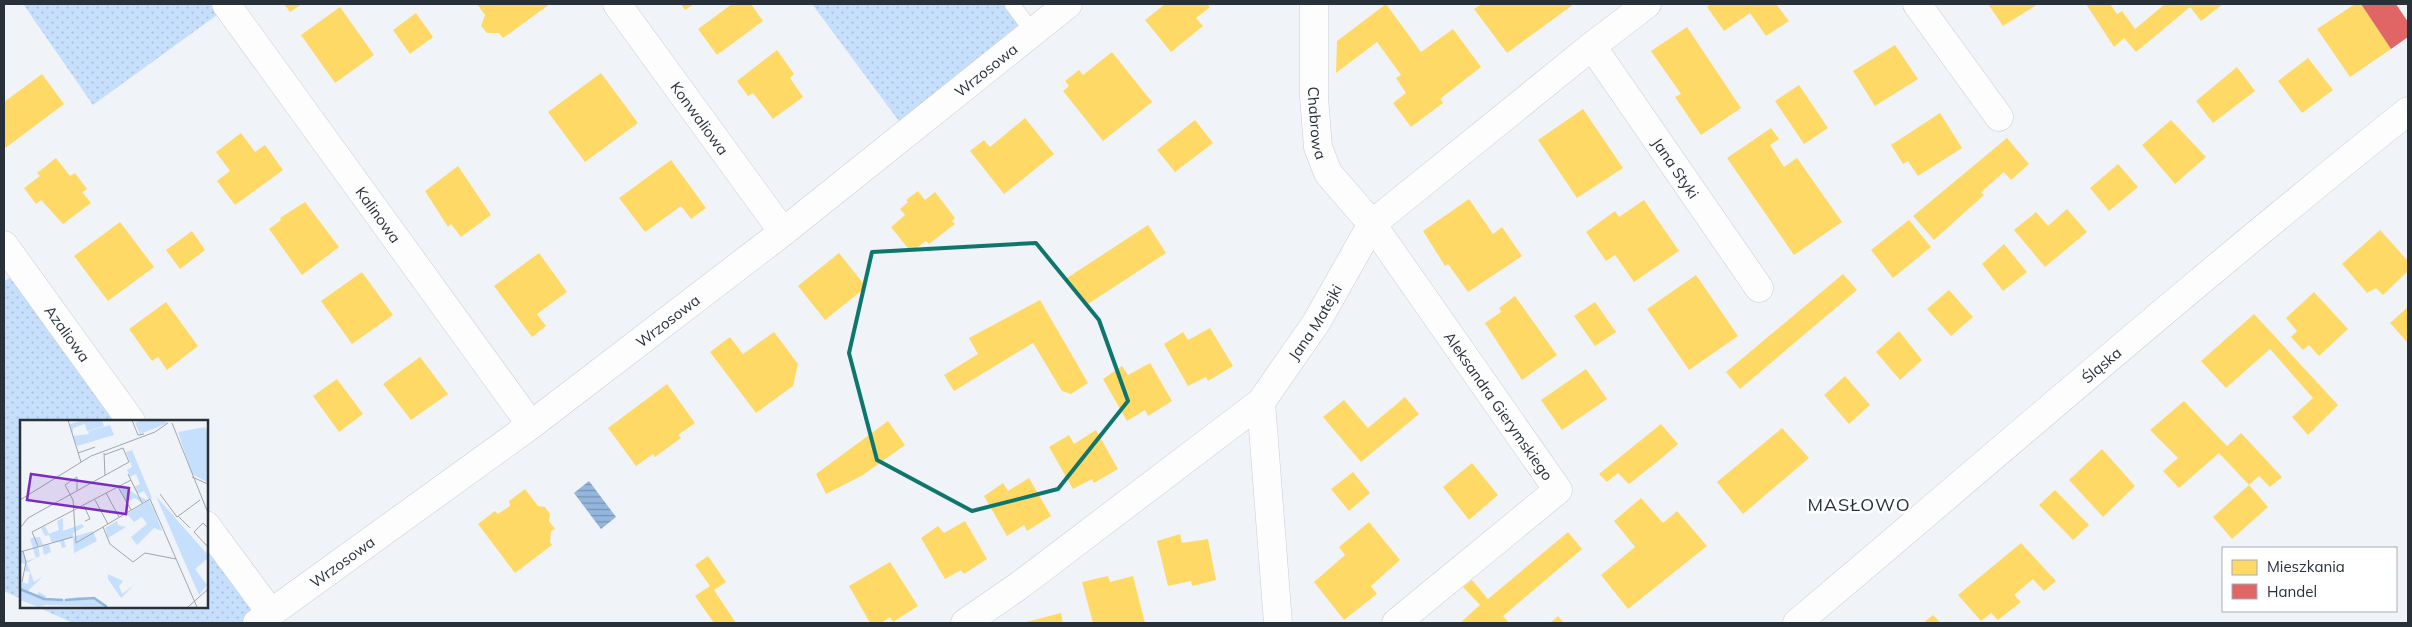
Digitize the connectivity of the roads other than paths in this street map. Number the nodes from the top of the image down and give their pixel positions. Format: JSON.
{"nodes":[{"id":1,"x":226,"y":4,"type":"edge"},
{"id":2,"x":617,"y":4,"type":"edge"},
{"id":3,"x":1012,"y":4,"type":"edge"},
{"id":4,"x":1068,"y":4,"type":"edge"},
{"id":5,"x":1314,"y":4,"type":"edge"},
{"id":6,"x":1647,"y":4,"type":"edge"},
{"id":7,"x":1918,"y":4,"type":"edge"},
{"id":8,"x":1032,"y":31,"type":"junction"},
{"id":9,"x":1592,"y":46,"type":"junction"},
{"id":10,"x":2408,"y":111,"type":"edge"},
{"id":11,"x":1999,"y":118,"type":"dead end"},
{"id":12,"x":1372,"y":224,"type":"junction"},
{"id":13,"x":783,"y":232,"type":"junction"},
{"id":14,"x":4,"y":245,"type":"edge"},
{"id":15,"x":1759,"y":288,"type":"dead end"},
{"id":16,"x":1261,"y":402,"type":"junction"},
{"id":17,"x":130,"y":420,"type":"edge"},
{"id":18,"x":531,"y":425,"type":"junction"},
{"id":19,"x":208,"y":527,"type":"edge"},
{"id":20,"x":264,"y":618,"type":"edge"},
{"id":21,"x":966,"y":623,"type":"edge"},
{"id":22,"x":1278,"y":623,"type":"edge"},
{"id":23,"x":1396,"y":623,"type":"edge"},
{"id":24,"x":1797,"y":623,"type":"edge"}],
"edges":[{"from":1,"to":18,"type":"street","name":"Kalinowa"},
{"from":2,"to":13,"type":"street","name":"Konwaliowa"},
{"from":3,"to":8,"type":"lane"},
{"from":4,"to":8,"type":"street","name":"Wrzosowa"},
{"from":5,"to":12,"type":"street","name":"Chabrowa"},
{"from":6,"to":9,"type":"street","name":"Jana Matejki"},
{"from":7,"to":11,"type":"street"},
{"from":8,"to":13,"type":"street","name":"Wrzosowa"},
{"from":9,"to":12,"type":"street","name":"Jana Matejki"},
{"from":9,"to":15,"type":"street","name":"Jana Styki"},
{"from":10,"to":24,"type":"street","name":"Śląska"},
{"from":12,"to":16,"type":"street","name":"Jana Matejki"},
{"from":12,"to":23,"type":"street","name":"Aleksandra Gierymskiego"},
{"from":13,"to":18,"type":"street","name":"Wrzosowa"},
{"from":14,"to":17,"type":"street","name":"Azaliowa"},
{"from":16,"to":21,"type":"street","name":"Jana Matejki"},
{"from":16,"to":22,"type":"street"},
{"from":18,"to":20,"type":"street","name":"Wrzosowa"},
{"from":19,"to":20,"type":"street"}]}
